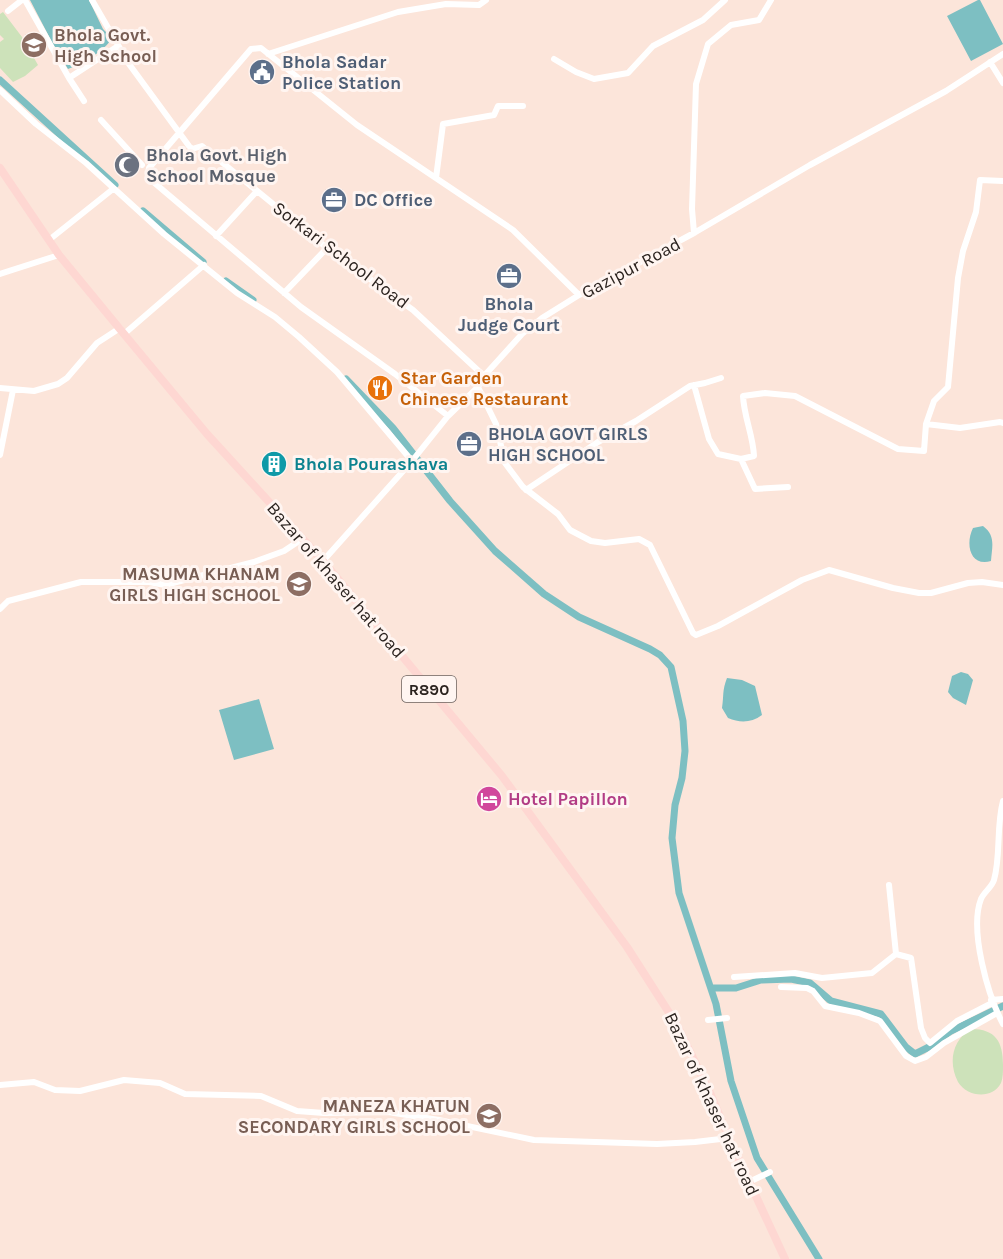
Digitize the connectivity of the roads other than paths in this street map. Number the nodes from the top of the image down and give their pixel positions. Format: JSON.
{"nodes":[{"id":1,"x":23,"y":0,"type":"edge"},
{"id":2,"x":92,"y":0,"type":"edge"},
{"id":3,"x":486,"y":0,"type":"edge"},
{"id":4,"x":725,"y":0,"type":"edge"},
{"id":5,"x":771,"y":0,"type":"edge"},
{"id":6,"x":8,"y":11,"type":"dead end"},
{"id":7,"x":118,"y":46,"type":"junction"},
{"id":8,"x":268,"y":54,"type":"junction"},
{"id":9,"x":1003,"y":54,"type":"edge"},
{"id":10,"x":554,"y":59,"type":"dead end"},
{"id":11,"x":990,"y":62,"type":"junction"},
{"id":12,"x":69,"y":78,"type":"junction"},
{"id":13,"x":1003,"y":83,"type":"edge"},
{"id":14,"x":0,"y":90,"type":"edge"},
{"id":15,"x":84,"y":101,"type":"dead end"},
{"id":16,"x":523,"y":106,"type":"dead end"},
{"id":17,"x":101,"y":120,"type":"dead end"},
{"id":18,"x":180,"y":133,"type":"junction"},
{"id":19,"x":142,"y":165,"type":"dead end"},
{"id":20,"x":0,"y":168,"type":"edge"},
{"id":21,"x":436,"y":178,"type":"junction"},
{"id":22,"x":1003,"y":181,"type":"edge"},
{"id":23,"x":113,"y":189,"type":"junction"},
{"id":24,"x":256,"y":191,"type":"junction"},
{"id":25,"x":694,"y":233,"type":"junction"},
{"id":26,"x":216,"y":236,"type":"junction"},
{"id":27,"x":49,"y":240,"type":"junction"},
{"id":28,"x":327,"y":248,"type":"junction"},
{"id":29,"x":59,"y":255,"type":"junction"},
{"id":30,"x":204,"y":265,"type":"junction"},
{"id":31,"x":0,"y":274,"type":"edge"},
{"id":32,"x":284,"y":293,"type":"junction"},
{"id":33,"x":579,"y":295,"type":"junction"},
{"id":34,"x":122,"y":331,"type":"junction"},
{"id":35,"x":484,"y":376,"type":"junction"},
{"id":36,"x":721,"y":378,"type":"dead end"},
{"id":37,"x":694,"y":385,"type":"junction"},
{"id":38,"x":478,"y":387,"type":"junction"},
{"id":39,"x":0,"y":388,"type":"edge"},
{"id":40,"x":13,"y":390,"type":"junction"},
{"id":41,"x":448,"y":416,"type":"junction"},
{"id":42,"x":1003,"y":423,"type":"edge"},
{"id":43,"x":926,"y":424,"type":"junction"},
{"id":44,"x":0,"y":455,"type":"edge"},
{"id":45,"x":741,"y":459,"type":"junction"},
{"id":46,"x":412,"y":461,"type":"junction"},
{"id":47,"x":788,"y":486,"type":"dead end"},
{"id":48,"x":526,"y":489,"type":"junction"},
{"id":49,"x":302,"y":539,"type":"junction"},
{"id":50,"x":323,"y":561,"type":"junction"},
{"id":51,"x":1003,"y":585,"type":"edge"},
{"id":52,"x":0,"y":609,"type":"edge"},
{"id":53,"x":1003,"y":801,"type":"edge"},
{"id":54,"x":889,"y":885,"type":"dead end"},
{"id":55,"x":896,"y":954,"type":"junction"},
{"id":56,"x":734,"y":977,"type":"dead end"},
{"id":57,"x":781,"y":987,"type":"dead end"},
{"id":58,"x":1003,"y":999,"type":"edge"},
{"id":59,"x":992,"y":1002,"type":"junction"},
{"id":60,"x":997,"y":1014,"type":"junction"},
{"id":61,"x":727,"y":1018,"type":"dead end"},
{"id":62,"x":708,"y":1020,"type":"dead end"},
{"id":63,"x":1003,"y":1024,"type":"edge"},
{"id":64,"x":0,"y":1085,"type":"edge"},
{"id":65,"x":729,"y":1138,"type":"junction"},
{"id":66,"x":770,"y":1172,"type":"dead end"},
{"id":67,"x":752,"y":1180,"type":"junction"},
{"id":68,"x":785,"y":1259,"type":"edge"}],
"edges":[{"from":1,"to":6,"type":"street"},
{"from":1,"to":12,"type":"street"},
{"from":2,"to":7,"type":"street","name":"Sorkari School Road"},
{"from":3,"to":8,"type":"street"},
{"from":4,"to":10,"type":"street"},
{"from":5,"to":25,"type":"street"},
{"from":7,"to":12,"type":"street"},
{"from":7,"to":18,"type":"street","name":"Sorkari School Road"},
{"from":8,"to":18,"type":"street"},
{"from":8,"to":21,"type":"street"},
{"from":9,"to":11,"type":"street","name":"Gazipur Road"},
{"from":11,"to":13,"type":"street"},
{"from":11,"to":25,"type":"street","name":"Gazipur Road"},
{"from":12,"to":15,"type":"street"},
{"from":14,"to":23,"type":"street"},
{"from":16,"to":21,"type":"street"},
{"from":17,"to":19,"type":"street"},
{"from":18,"to":24,"type":"street","name":"Sorkari School Road"},
{"from":18,"to":26,"type":"street"},
{"from":20,"to":27,"type":"main road","name":"Bazar of khaser hat road","number":"R890"},
{"from":21,"to":33,"type":"street"},
{"from":22,"to":43,"type":"street"},
{"from":23,"to":27,"type":"street"},
{"from":23,"to":30,"type":"street"},
{"from":24,"to":26,"type":"street"},
{"from":24,"to":28,"type":"street","name":"Sorkari School Road"},
{"from":25,"to":33,"type":"street","name":"Gazipur Road"},
{"from":26,"to":32,"type":"street"},
{"from":27,"to":29,"type":"main road","name":"Bazar of khaser hat road","number":"R890"},
{"from":28,"to":32,"type":"street"},
{"from":28,"to":35,"type":"street","name":"Sorkari School Road"},
{"from":29,"to":31,"type":"street"},
{"from":29,"to":34,"type":"main road","name":"Bazar of khaser hat road","number":"R890"},
{"from":30,"to":34,"type":"street"},
{"from":30,"to":46,"type":"street"},
{"from":32,"to":41,"type":"street"},
{"from":33,"to":35,"type":"street","name":"Gazipur Road"},
{"from":34,"to":40,"type":"street"},
{"from":34,"to":49,"type":"main road","name":"Bazar of khaser hat road","number":"R890"},
{"from":35,"to":38,"type":"street","name":"Gazipur Road"},
{"from":36,"to":37,"type":"street"},
{"from":37,"to":45,"type":"street"},
{"from":37,"to":48,"type":"street"},
{"from":38,"to":41,"type":"street","name":"Gazipur Road"},
{"from":38,"to":48,"type":"street"},
{"from":39,"to":40,"type":"street"},
{"from":40,"to":44,"type":"street"},
{"from":41,"to":46,"type":"street","name":"Gazipur Road"},
{"from":42,"to":43,"type":"street"},
{"from":43,"to":45,"type":"street"},
{"from":45,"to":47,"type":"street"},
{"from":46,"to":50,"type":"street","name":"Gazipur Road"},
{"from":48,"to":51,"type":"street"},
{"from":49,"to":50,"type":"main road","name":"Bazar of khaser hat road","number":"R890"},
{"from":49,"to":52,"type":"street"},
{"from":50,"to":65,"type":"main road","name":"Bazar of khaser hat road","number":"R890"},
{"from":53,"to":59,"type":"street"},
{"from":54,"to":55,"type":"street"},
{"from":55,"to":56,"type":"street"},
{"from":55,"to":59,"type":"street"},
{"from":57,"to":60,"type":"street"},
{"from":58,"to":59,"type":"street"},
{"from":59,"to":60,"type":"street"},
{"from":60,"to":63,"type":"street"},
{"from":61,"to":62,"type":"street"},
{"from":64,"to":65,"type":"street"},
{"from":65,"to":67,"type":"main road","name":"Bazar of khaser hat road","number":"R890"},
{"from":66,"to":67,"type":"street"},
{"from":67,"to":68,"type":"main road","name":"Bazar of khaser hat road","number":"R890"}]}
